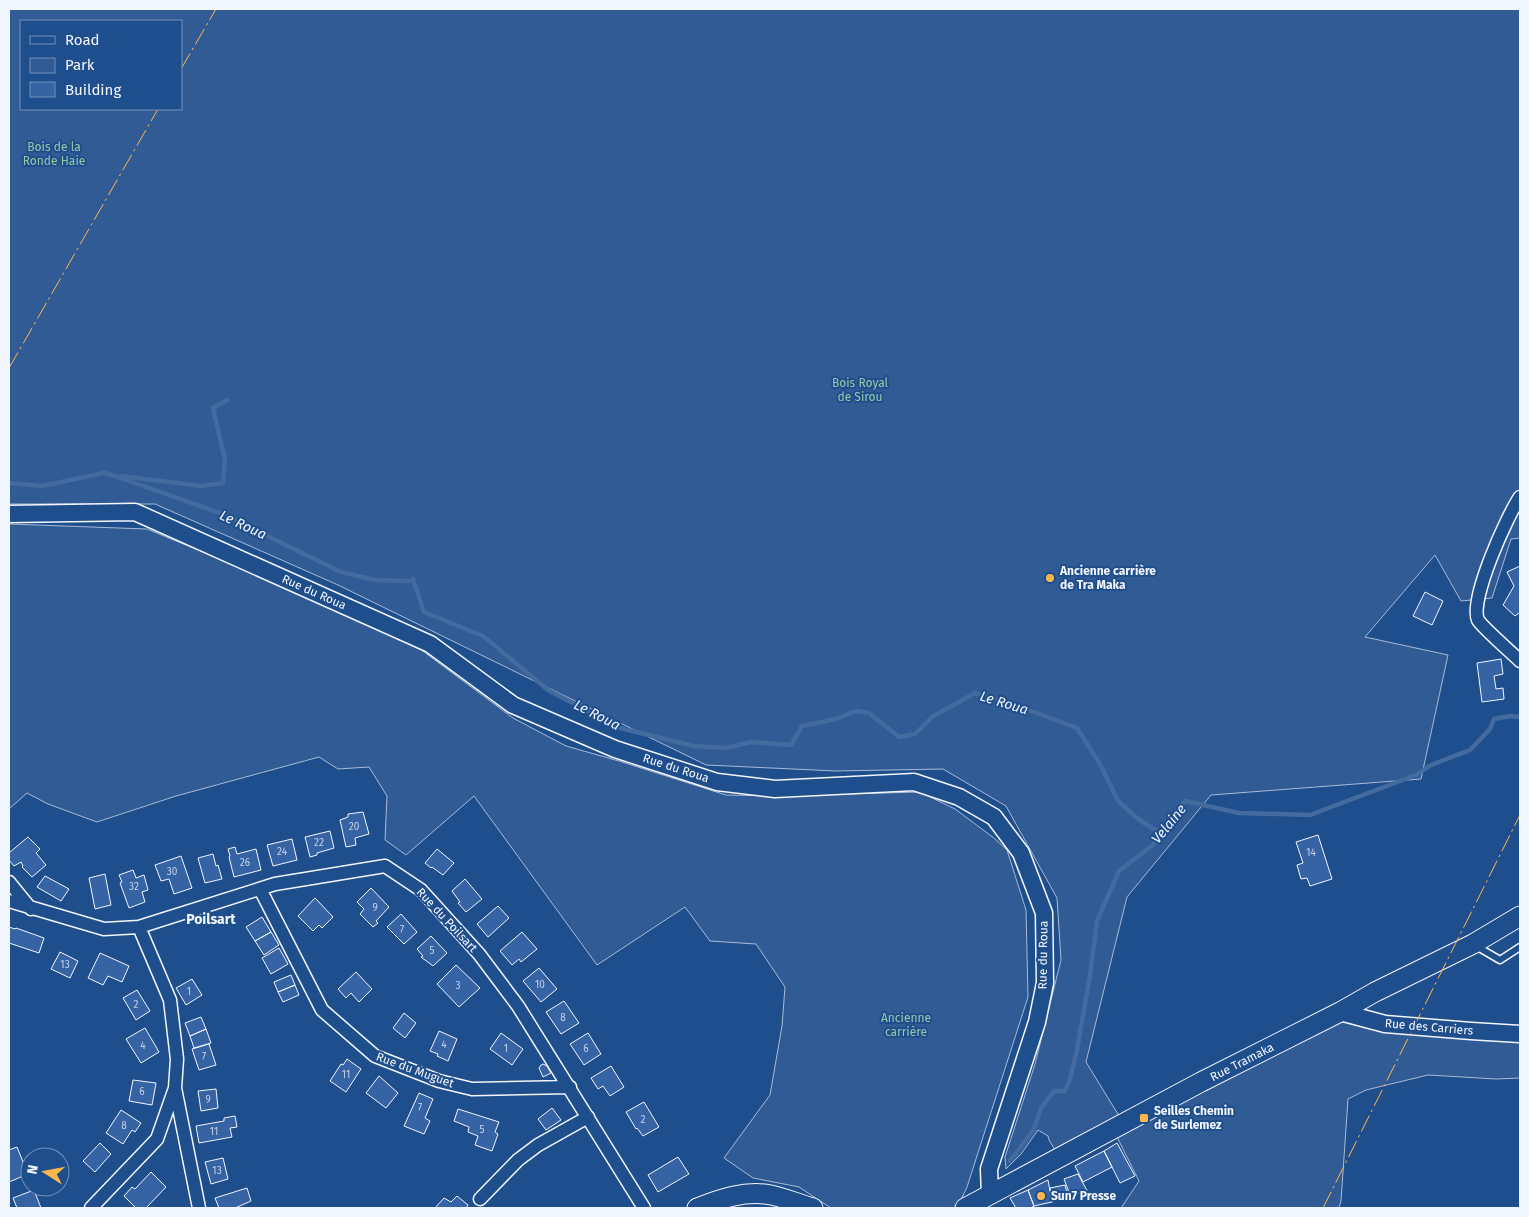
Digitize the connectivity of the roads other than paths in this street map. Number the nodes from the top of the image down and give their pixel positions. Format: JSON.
{"nodes":[{"id":1,"x":1520,"y":497,"type":"edge"},
{"id":2,"x":9,"y":514,"type":"edge"},
{"id":3,"x":1520,"y":660,"type":"edge"},
{"id":4,"x":9,"y":882,"type":"edge"},
{"id":5,"x":260,"y":889,"type":"junction"},
{"id":6,"x":9,"y":901,"type":"edge"},
{"id":7,"x":31,"y":909,"type":"junction"},
{"id":8,"x":1520,"y":916,"type":"edge"},
{"id":9,"x":139,"y":927,"type":"junction"},
{"id":10,"x":1473,"y":944,"type":"junction"},
{"id":11,"x":1520,"y":947,"type":"edge"},
{"id":12,"x":1340,"y":1012,"type":"junction"},
{"id":13,"x":1520,"y":1034,"type":"edge"},
{"id":14,"x":570,"y":1087,"type":"junction"},
{"id":15,"x":175,"y":1088,"type":"junction"},
{"id":16,"x":588,"y":1117,"type":"junction"},
{"id":17,"x":990,"y":1195,"type":"junction"},
{"id":18,"x":480,"y":1199,"type":"dead end"},
{"id":19,"x":91,"y":1208,"type":"edge"},
{"id":20,"x":199,"y":1208,"type":"edge"},
{"id":21,"x":644,"y":1208,"type":"edge"},
{"id":22,"x":697,"y":1208,"type":"edge"},
{"id":23,"x":813,"y":1208,"type":"edge"},
{"id":24,"x":965,"y":1208,"type":"edge"}],
"edges":[{"from":1,"to":3,"type":"street"},
{"from":2,"to":17,"type":"street","name":"Rue du Roua"},
{"from":4,"to":7,"type":"street"},
{"from":5,"to":9,"type":"street","name":"Rue du Poilsart"},
{"from":5,"to":14,"type":"street","name":"Rue du Muguet"},
{"from":5,"to":14,"type":"street","name":"Rue du Poilsart"},
{"from":6,"to":7,"type":"street","name":"Rue du Poilsart"},
{"from":7,"to":9,"type":"street","name":"Rue du Poilsart"},
{"from":8,"to":10,"type":"main road","name":"Rue Tramaka"},
{"from":9,"to":15,"type":"street"},
{"from":10,"to":11,"type":"lane"},
{"from":10,"to":12,"type":"main road","name":"Rue Tramaka"},
{"from":12,"to":13,"type":"street","name":"Rue des Carriers"},
{"from":12,"to":17,"type":"main road","name":"Rue Tramaka"},
{"from":14,"to":16,"type":"street","name":"Rue du Poilsart"},
{"from":15,"to":19,"type":"street"},
{"from":15,"to":20,"type":"street"},
{"from":16,"to":18,"type":"street"},
{"from":16,"to":21,"type":"street","name":"Rue du Poilsart"},
{"from":17,"to":24,"type":"main road","name":"Rue Tramaka"},
{"from":22,"to":23,"type":"main road"}]}
